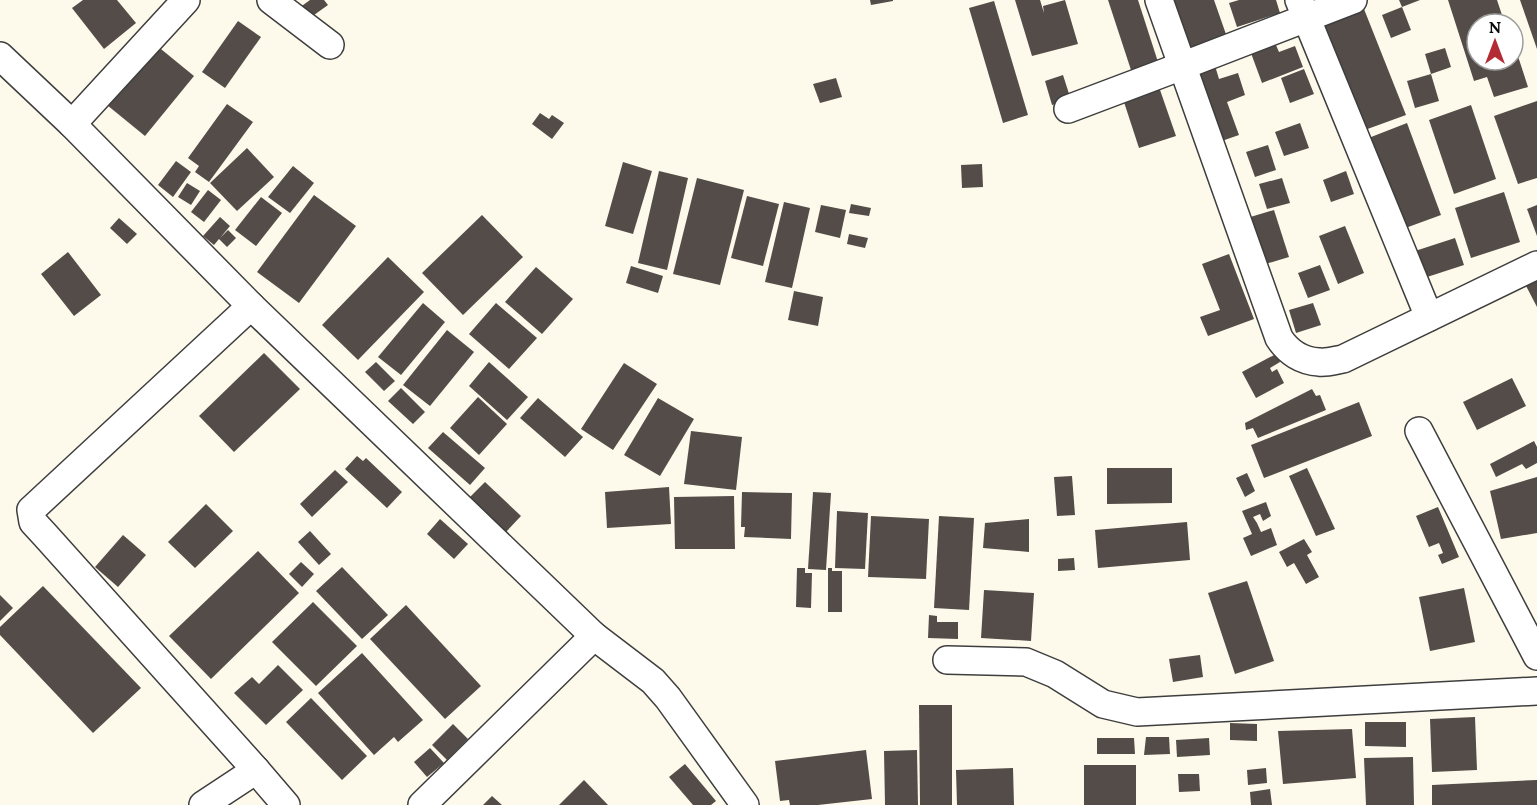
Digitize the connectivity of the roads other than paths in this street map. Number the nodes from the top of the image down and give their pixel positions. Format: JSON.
{"nodes":[{"id":1,"x":186,"y":0,"type":"edge"},
{"id":2,"x":271,"y":0,"type":"edge"},
{"id":3,"x":1159,"y":0,"type":"edge"},
{"id":4,"x":1353,"y":0,"type":"edge"},
{"id":5,"x":1303,"y":9,"type":"edge"},
{"id":6,"x":330,"y":45,"type":"dead end"},
{"id":7,"x":0,"y":56,"type":"edge"},
{"id":8,"x":1182,"y":66,"type":"junction"},
{"id":9,"x":1068,"y":109,"type":"dead end"},
{"id":10,"x":72,"y":124,"type":"junction"},
{"id":11,"x":1537,"y":265,"type":"edge"},
{"id":12,"x":251,"y":306,"type":"junction"},
{"id":13,"x":1429,"y":317,"type":"junction"},
{"id":14,"x":1419,"y":431,"type":"dead end"},
{"id":15,"x":594,"y":636,"type":"junction"},
{"id":16,"x":1537,"y":656,"type":"edge"},
{"id":17,"x":947,"y":660,"type":"dead end"},
{"id":18,"x":1537,"y":691,"type":"edge"},
{"id":19,"x":256,"y":770,"type":"junction"},
{"id":20,"x":203,"y":805,"type":"edge"},
{"id":21,"x":286,"y":805,"type":"edge"},
{"id":22,"x":422,"y":805,"type":"edge"},
{"id":23,"x":745,"y":805,"type":"edge"}],
"edges":[{"from":1,"to":10,"type":"street"},
{"from":2,"to":6,"type":"street"},
{"from":3,"to":8,"type":"street"},
{"from":4,"to":5,"type":"street"},
{"from":5,"to":8,"type":"street"},
{"from":5,"to":13,"type":"street"},
{"from":7,"to":10,"type":"street"},
{"from":8,"to":9,"type":"street"},
{"from":8,"to":13,"type":"street"},
{"from":10,"to":12,"type":"street"},
{"from":11,"to":13,"type":"street"},
{"from":12,"to":15,"type":"street"},
{"from":12,"to":19,"type":"street"},
{"from":14,"to":16,"type":"street"},
{"from":15,"to":22,"type":"street"},
{"from":15,"to":23,"type":"street"},
{"from":17,"to":18,"type":"street"},
{"from":19,"to":20,"type":"street"},
{"from":19,"to":21,"type":"street"}]}
